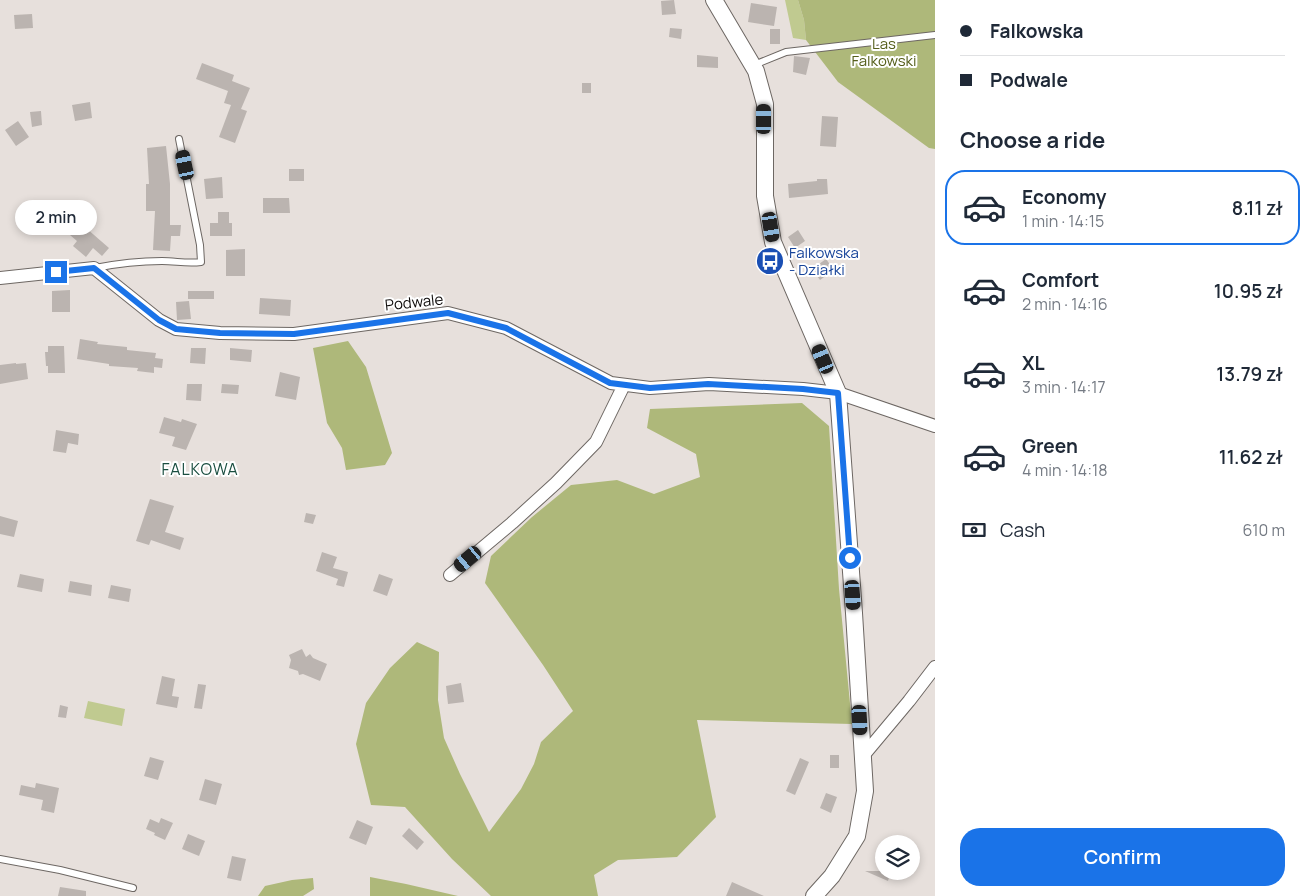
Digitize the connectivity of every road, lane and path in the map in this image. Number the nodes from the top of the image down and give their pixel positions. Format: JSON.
{"nodes":[{"id":1,"x":714,"y":0,"type":"edge"},
{"id":2,"x":935,"y":36,"type":"edge"},
{"id":3,"x":753,"y":66,"type":"junction"},
{"id":4,"x":179,"y":138,"type":"dead end"},
{"id":5,"x":94,"y":268,"type":"junction"},
{"id":6,"x":0,"y":278,"type":"edge"},
{"id":7,"x":624,"y":385,"type":"junction"},
{"id":8,"x":838,"y":393,"type":"junction"},
{"id":9,"x":935,"y":426,"type":"edge"},
{"id":10,"x":450,"y":575,"type":"dead end"},
{"id":11,"x":935,"y":667,"type":"edge"},
{"id":12,"x":863,"y":756,"type":"junction"},
{"id":13,"x":0,"y":859,"type":"edge"},
{"id":14,"x":133,"y":888,"type":"dead end"},
{"id":15,"x":814,"y":896,"type":"edge"}],
"edges":[{"from":1,"to":3,"type":"street"},
{"from":2,"to":3,"type":"lane"},
{"from":3,"to":8,"type":"street"},
{"from":4,"to":5,"type":"lane"},
{"from":5,"to":6,"type":"street"},
{"from":5,"to":7,"type":"street","name":"Podwale"},
{"from":7,"to":8,"type":"street","name":"Podwale"},
{"from":7,"to":10,"type":"street"},
{"from":8,"to":9,"type":"street","name":"Podwale"},
{"from":8,"to":12,"type":"street"},
{"from":11,"to":12,"type":"street"},
{"from":12,"to":15,"type":"street"},
{"from":13,"to":14,"type":"lane"}]}
